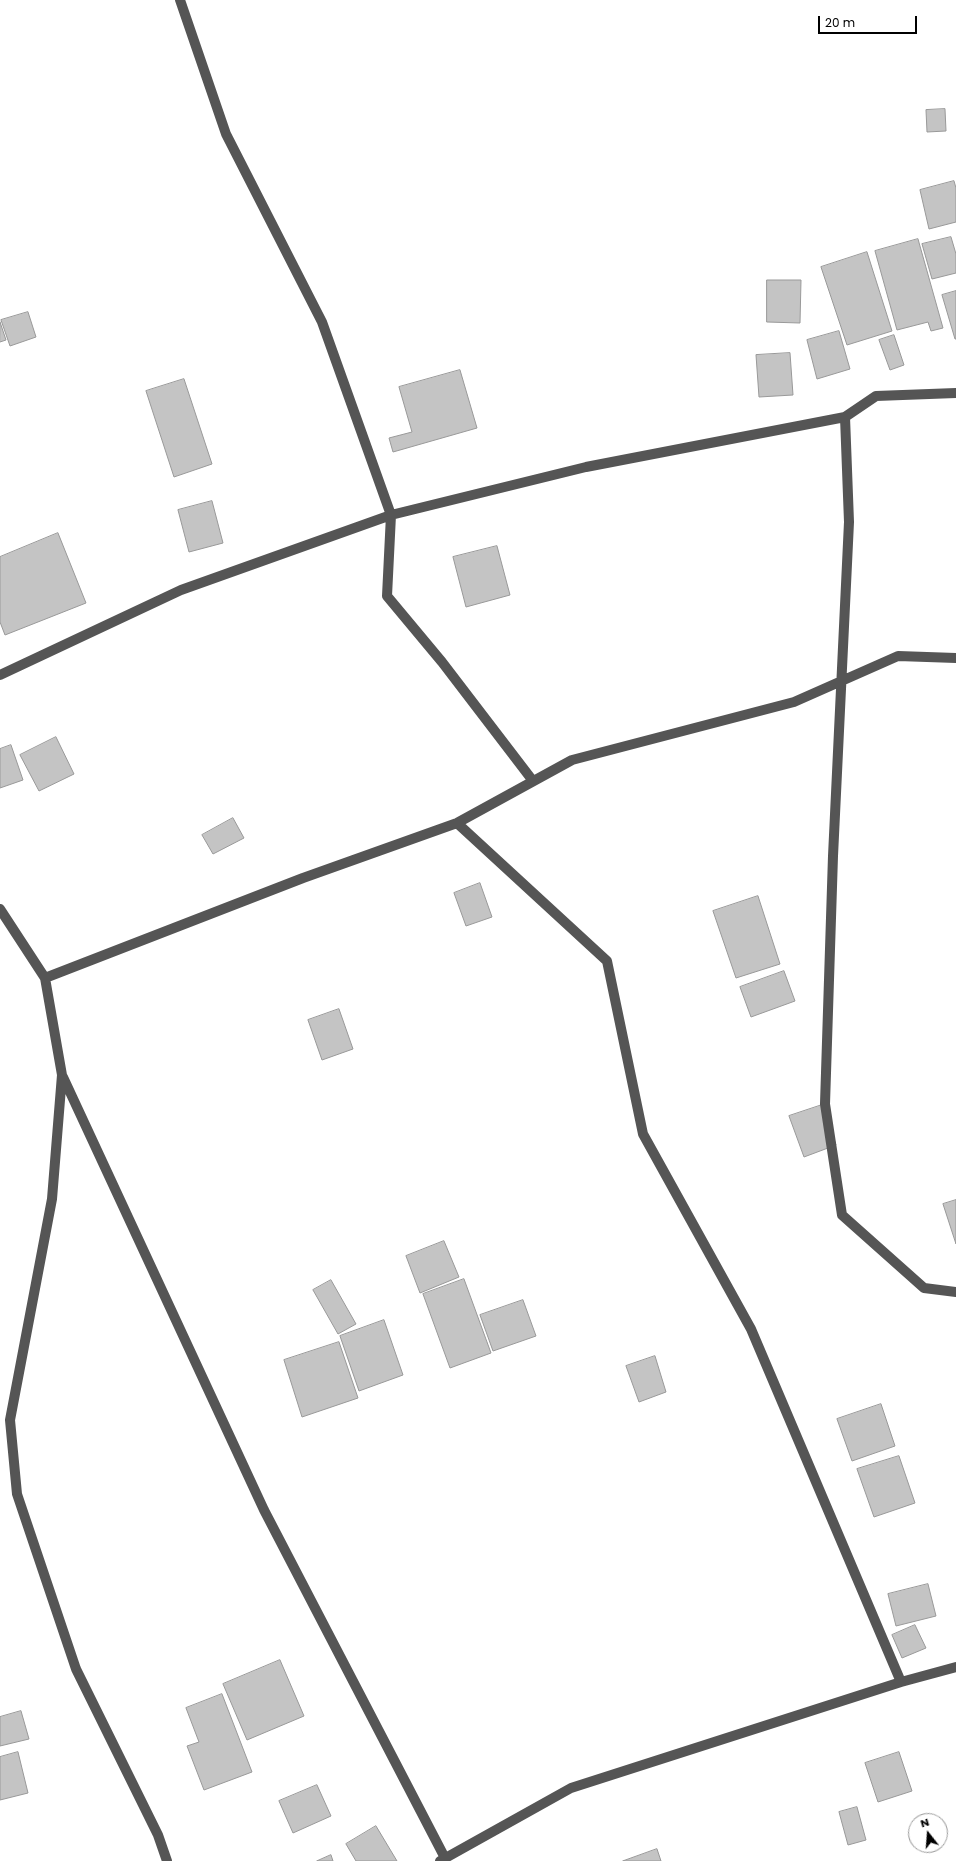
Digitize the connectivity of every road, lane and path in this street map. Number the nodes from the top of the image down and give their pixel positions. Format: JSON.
{"nodes":[{"id":1,"x":180,"y":0,"type":"edge"},
{"id":2,"x":956,"y":393,"type":"edge"},
{"id":3,"x":845,"y":417,"type":"junction"},
{"id":4,"x":391,"y":515,"type":"junction"},
{"id":5,"x":956,"y":658,"type":"edge"},
{"id":6,"x":0,"y":675,"type":"edge"},
{"id":7,"x":841,"y":682,"type":"junction"},
{"id":8,"x":533,"y":781,"type":"junction"},
{"id":9,"x":457,"y":823,"type":"junction"},
{"id":10,"x":0,"y":909,"type":"edge"},
{"id":11,"x":45,"y":978,"type":"junction"},
{"id":12,"x":62,"y":1075,"type":"junction"},
{"id":13,"x":956,"y":1292,"type":"edge"},
{"id":14,"x":956,"y":1667,"type":"edge"},
{"id":15,"x":901,"y":1682,"type":"junction"},
{"id":16,"x":442,"y":1860,"type":"edge"},
{"id":17,"x":167,"y":1861,"type":"edge"}],
"edges":[{"from":1,"to":4,"type":"street"},
{"from":2,"to":3,"type":"street"},
{"from":3,"to":4,"type":"street"},
{"from":3,"to":7,"type":"street"},
{"from":4,"to":6,"type":"street"},
{"from":4,"to":8,"type":"street"},
{"from":5,"to":7,"type":"street"},
{"from":7,"to":8,"type":"street"},
{"from":7,"to":13,"type":"street"},
{"from":8,"to":9,"type":"street"},
{"from":9,"to":11,"type":"street"},
{"from":9,"to":15,"type":"street"},
{"from":10,"to":11,"type":"street"},
{"from":11,"to":12,"type":"street"},
{"from":12,"to":16,"type":"street"},
{"from":12,"to":17,"type":"street"},
{"from":14,"to":15,"type":"street"},
{"from":15,"to":16,"type":"street"}]}
